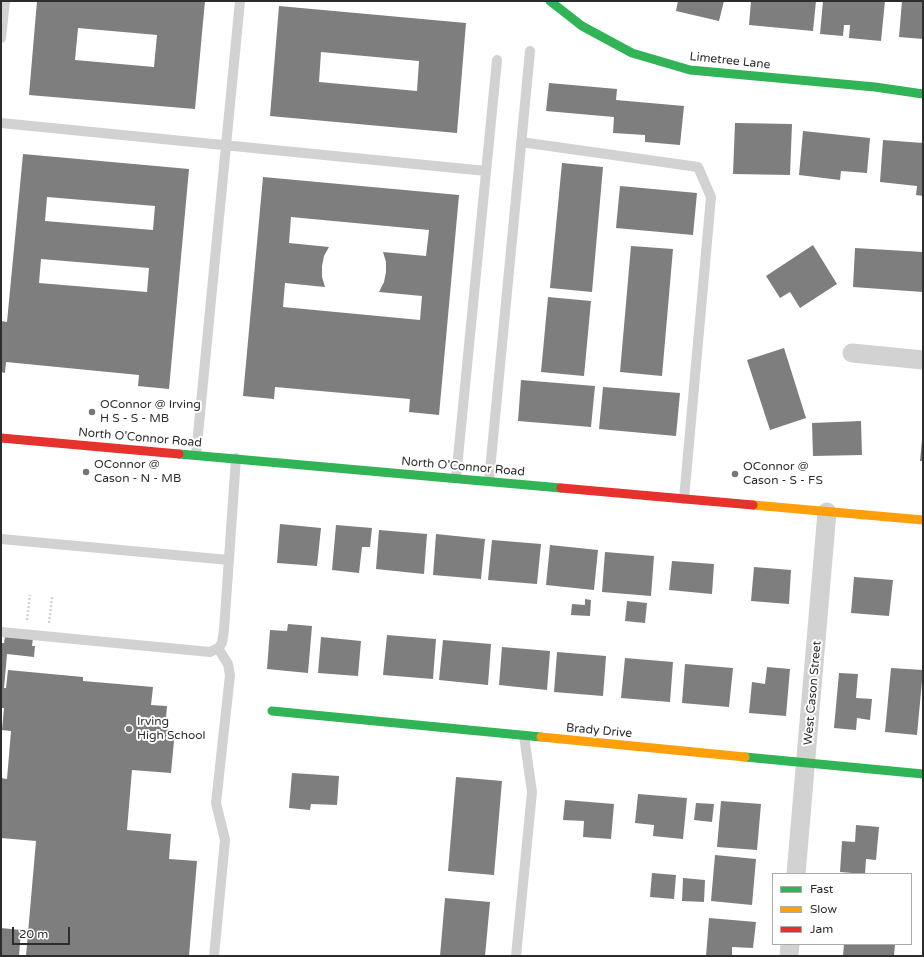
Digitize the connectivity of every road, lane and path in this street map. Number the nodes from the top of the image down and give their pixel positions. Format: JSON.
{"nodes":[{"id":1,"x":5,"y":1,"type":"edge"},
{"id":2,"x":240,"y":1,"type":"edge"},
{"id":3,"x":550,"y":1,"type":"edge"},
{"id":4,"x":1,"y":38,"type":"edge"},
{"id":5,"x":530,"y":51,"type":"dead end"},
{"id":6,"x":497,"y":60,"type":"dead end"},
{"id":7,"x":923,"y":94,"type":"edge"},
{"id":8,"x":1,"y":123,"type":"edge"},
{"id":9,"x":521,"y":142,"type":"junction"},
{"id":10,"x":226,"y":146,"type":"junction"},
{"id":11,"x":486,"y":171,"type":"junction"},
{"id":12,"x":852,"y":353,"type":"dead end"},
{"id":13,"x":923,"y":360,"type":"edge"},
{"id":14,"x":1,"y":438,"type":"edge"},
{"id":15,"x":196,"y":455,"type":"junction"},
{"id":16,"x":236,"y":458,"type":"junction"},
{"id":17,"x":456,"y":478,"type":"junction"},
{"id":18,"x":489,"y":481,"type":"junction"},
{"id":19,"x":684,"y":498,"type":"junction"},
{"id":20,"x":828,"y":512,"type":"junction"},
{"id":21,"x":923,"y":520,"type":"edge"},
{"id":22,"x":1,"y":539,"type":"edge"},
{"id":23,"x":229,"y":560,"type":"junction"},
{"id":24,"x":30,"y":595,"type":"dead end"},
{"id":25,"x":52,"y":597,"type":"dead end"},
{"id":26,"x":21,"y":620,"type":"dead end"},
{"id":27,"x":27,"y":621,"type":"junction"},
{"id":28,"x":35,"y":621,"type":"dead end"},
{"id":29,"x":42,"y":622,"type":"dead end"},
{"id":30,"x":1,"y":632,"type":"edge"},
{"id":31,"x":218,"y":648,"type":"junction"},
{"id":32,"x":272,"y":711,"type":"dead end"},
{"id":33,"x":524,"y":736,"type":"junction"},
{"id":34,"x":807,"y":763,"type":"junction"},
{"id":35,"x":923,"y":774,"type":"edge"},
{"id":36,"x":796,"y":873,"type":"edge"},
{"id":37,"x":790,"y":945,"type":"edge"},
{"id":38,"x":214,"y":956,"type":"edge"},
{"id":39,"x":516,"y":956,"type":"edge"},
{"id":40,"x":789,"y":956,"type":"edge"}],
"edges":[{"from":1,"to":4,"type":"lane"},
{"from":2,"to":10,"type":"lane"},
{"from":3,"to":7,"type":"street","name":"Limetree Lane"},
{"from":5,"to":9,"type":"lane"},
{"from":6,"to":11,"type":"lane"},
{"from":8,"to":10,"type":"lane"},
{"from":9,"to":18,"type":"lane"},
{"from":9,"to":19,"type":"lane"},
{"from":10,"to":11,"type":"lane"},
{"from":10,"to":15,"type":"lane"},
{"from":11,"to":17,"type":"lane"},
{"from":12,"to":13,"type":"street"},
{"from":14,"to":15,"type":"street","name":"North O'Connor Road"},
{"from":15,"to":16,"type":"street","name":"North O'Connor Road"},
{"from":16,"to":17,"type":"street","name":"North O'Connor Road"},
{"from":16,"to":23,"type":"lane"},
{"from":17,"to":18,"type":"street","name":"North O'Connor Road"},
{"from":18,"to":19,"type":"street","name":"North O'Connor Road"},
{"from":19,"to":20,"type":"street","name":"North O'Connor Road"},
{"from":20,"to":21,"type":"street","name":"North O'Connor Road"},
{"from":20,"to":34,"type":"street","name":"West Cason Street"},
{"from":22,"to":23,"type":"lane"},
{"from":23,"to":31,"type":"lane"},
{"from":24,"to":27,"type":"path"},
{"from":25,"to":29,"type":"path"},
{"from":26,"to":27,"type":"path"},
{"from":27,"to":28,"type":"path"},
{"from":30,"to":31,"type":"lane"},
{"from":31,"to":38,"type":"lane"},
{"from":32,"to":33,"type":"street","name":"Brady Drive"},
{"from":33,"to":34,"type":"street","name":"Brady Drive"},
{"from":33,"to":39,"type":"lane"},
{"from":34,"to":35,"type":"street","name":"Brady Drive"},
{"from":34,"to":36,"type":"street","name":"West Cason Street"},
{"from":37,"to":40,"type":"street"}]}
